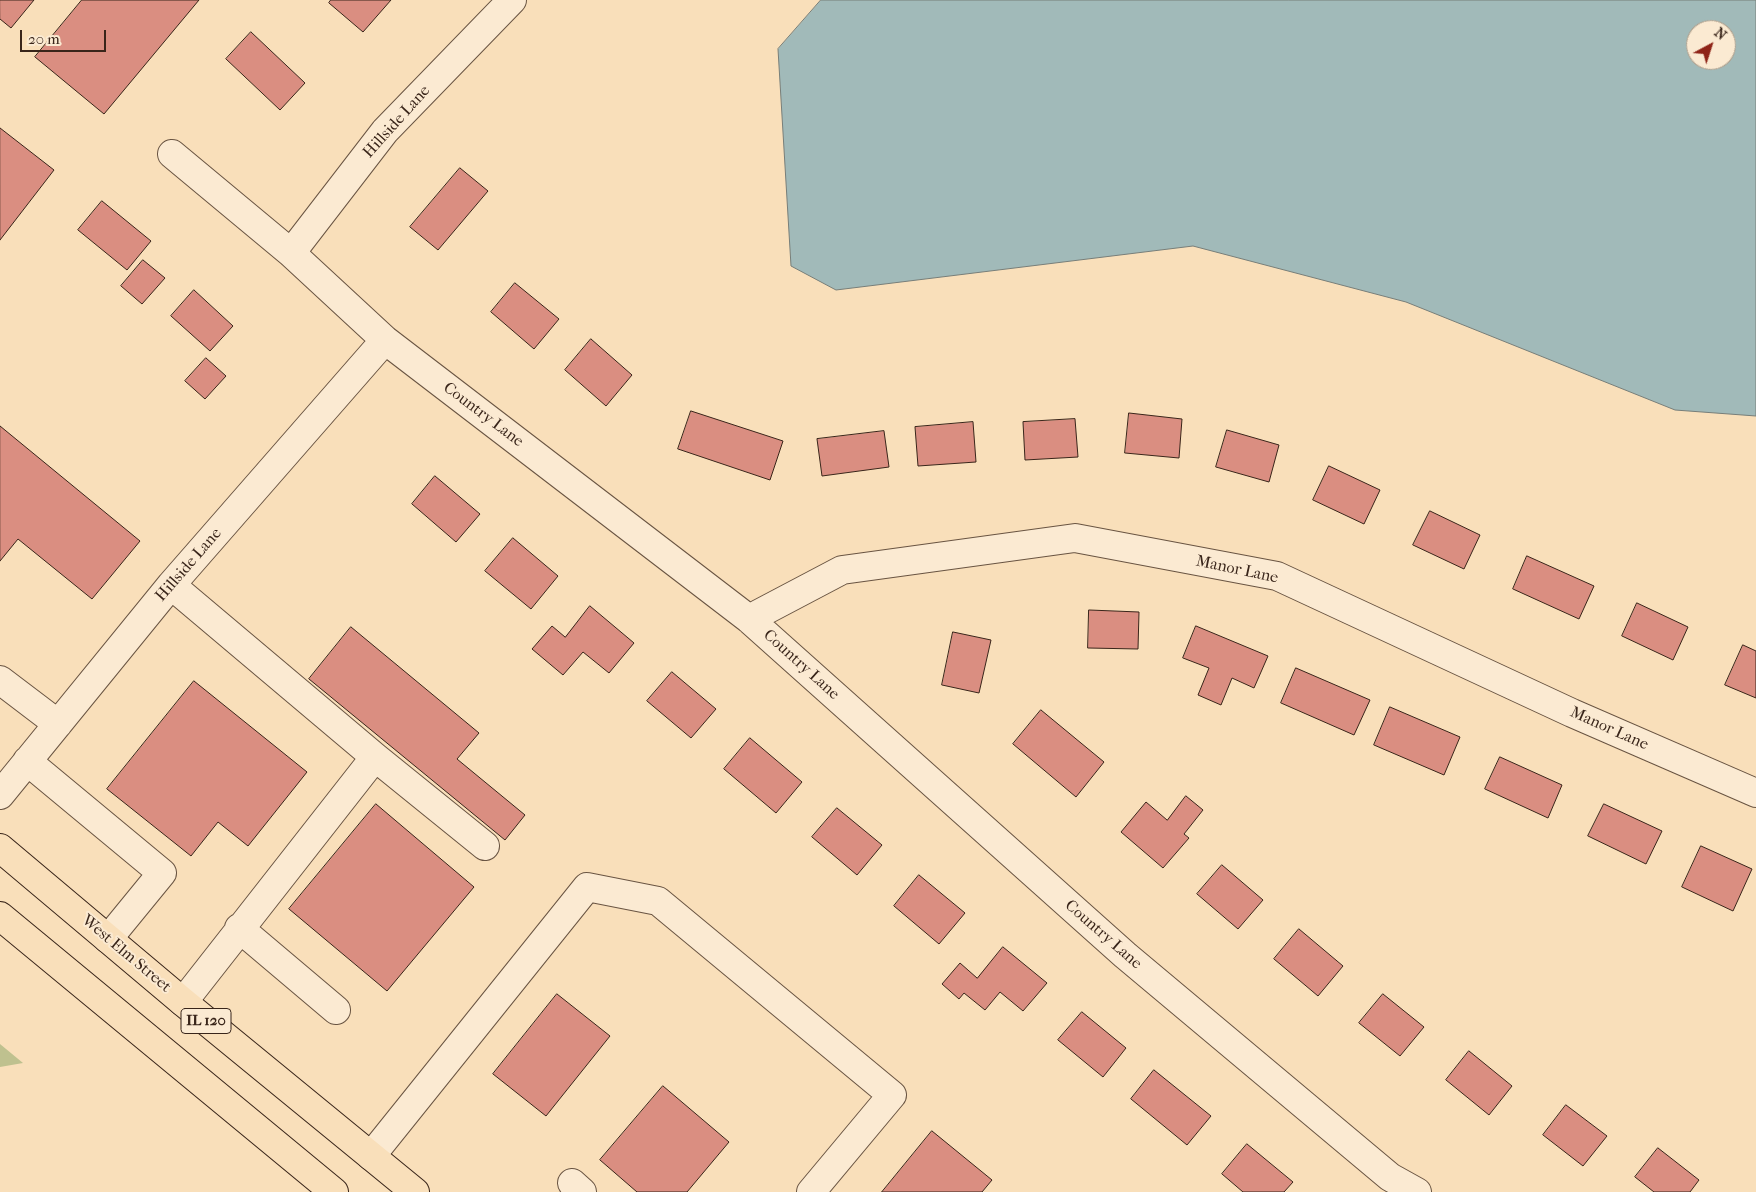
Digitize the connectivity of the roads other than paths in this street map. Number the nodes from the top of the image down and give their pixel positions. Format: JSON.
{"nodes":[{"id":1,"x":512,"y":0,"type":"edge"},
{"id":2,"x":172,"y":154,"type":"dead end"},
{"id":3,"x":291,"y":253,"type":"junction"},
{"id":4,"x":385,"y":340,"type":"junction"},
{"id":5,"x":171,"y":585,"type":"junction"},
{"id":6,"x":749,"y":619,"type":"junction"},
{"id":7,"x":0,"y":680,"type":"edge"},
{"id":8,"x":58,"y":724,"type":"junction"},
{"id":9,"x":375,"y":757,"type":"junction"},
{"id":10,"x":27,"y":761,"type":"junction"},
{"id":11,"x":1756,"y":793,"type":"edge"},
{"id":12,"x":0,"y":795,"type":"edge"},
{"id":13,"x":484,"y":846,"type":"dead end"},
{"id":14,"x":0,"y":848,"type":"edge"},
{"id":15,"x":0,"y":916,"type":"edge"},
{"id":16,"x":240,"y":928,"type":"junction"},
{"id":17,"x":108,"y":939,"type":"junction"},
{"id":18,"x":183,"y":1002,"type":"junction"},
{"id":19,"x":336,"y":1010,"type":"dead end"},
{"id":20,"x":371,"y":1156,"type":"junction"},
{"id":21,"x":334,"y":1192,"type":"edge"},
{"id":22,"x":415,"y":1192,"type":"edge"},
{"id":23,"x":811,"y":1192,"type":"edge"},
{"id":24,"x":1417,"y":1192,"type":"edge"}],
"edges":[{"from":1,"to":3,"type":"street","name":"Hillside Lane"},
{"from":2,"to":3,"type":"street","name":"Country Lane"},
{"from":3,"to":4,"type":"street","name":"Country Lane"},
{"from":4,"to":5,"type":"street","name":"Hillside Lane"},
{"from":4,"to":6,"type":"street","name":"Country Lane"},
{"from":5,"to":8,"type":"street","name":"Hillside Lane"},
{"from":5,"to":9,"type":"street"},
{"from":6,"to":11,"type":"street","name":"Manor Lane"},
{"from":6,"to":24,"type":"street","name":"Country Lane"},
{"from":7,"to":8,"type":"street"},
{"from":8,"to":10,"type":"street","name":"Hillside Lane"},
{"from":9,"to":13,"type":"street"},
{"from":9,"to":16,"type":"street"},
{"from":10,"to":12,"type":"street","name":"Hillside Lane"},
{"from":10,"to":17,"type":"street"},
{"from":14,"to":17,"type":"main road","name":"West Elm Street","number":"IL 120"},
{"from":15,"to":21,"type":"main road"},
{"from":16,"to":18,"type":"street"},
{"from":16,"to":19,"type":"street"},
{"from":17,"to":18,"type":"main road","name":"West Elm Street","number":"IL 120"},
{"from":18,"to":20,"type":"main road","name":"West Elm Street","number":"IL 120"},
{"from":20,"to":22,"type":"main road","name":"West Elm Street","number":"IL 120"},
{"from":20,"to":23,"type":"street"}]}
